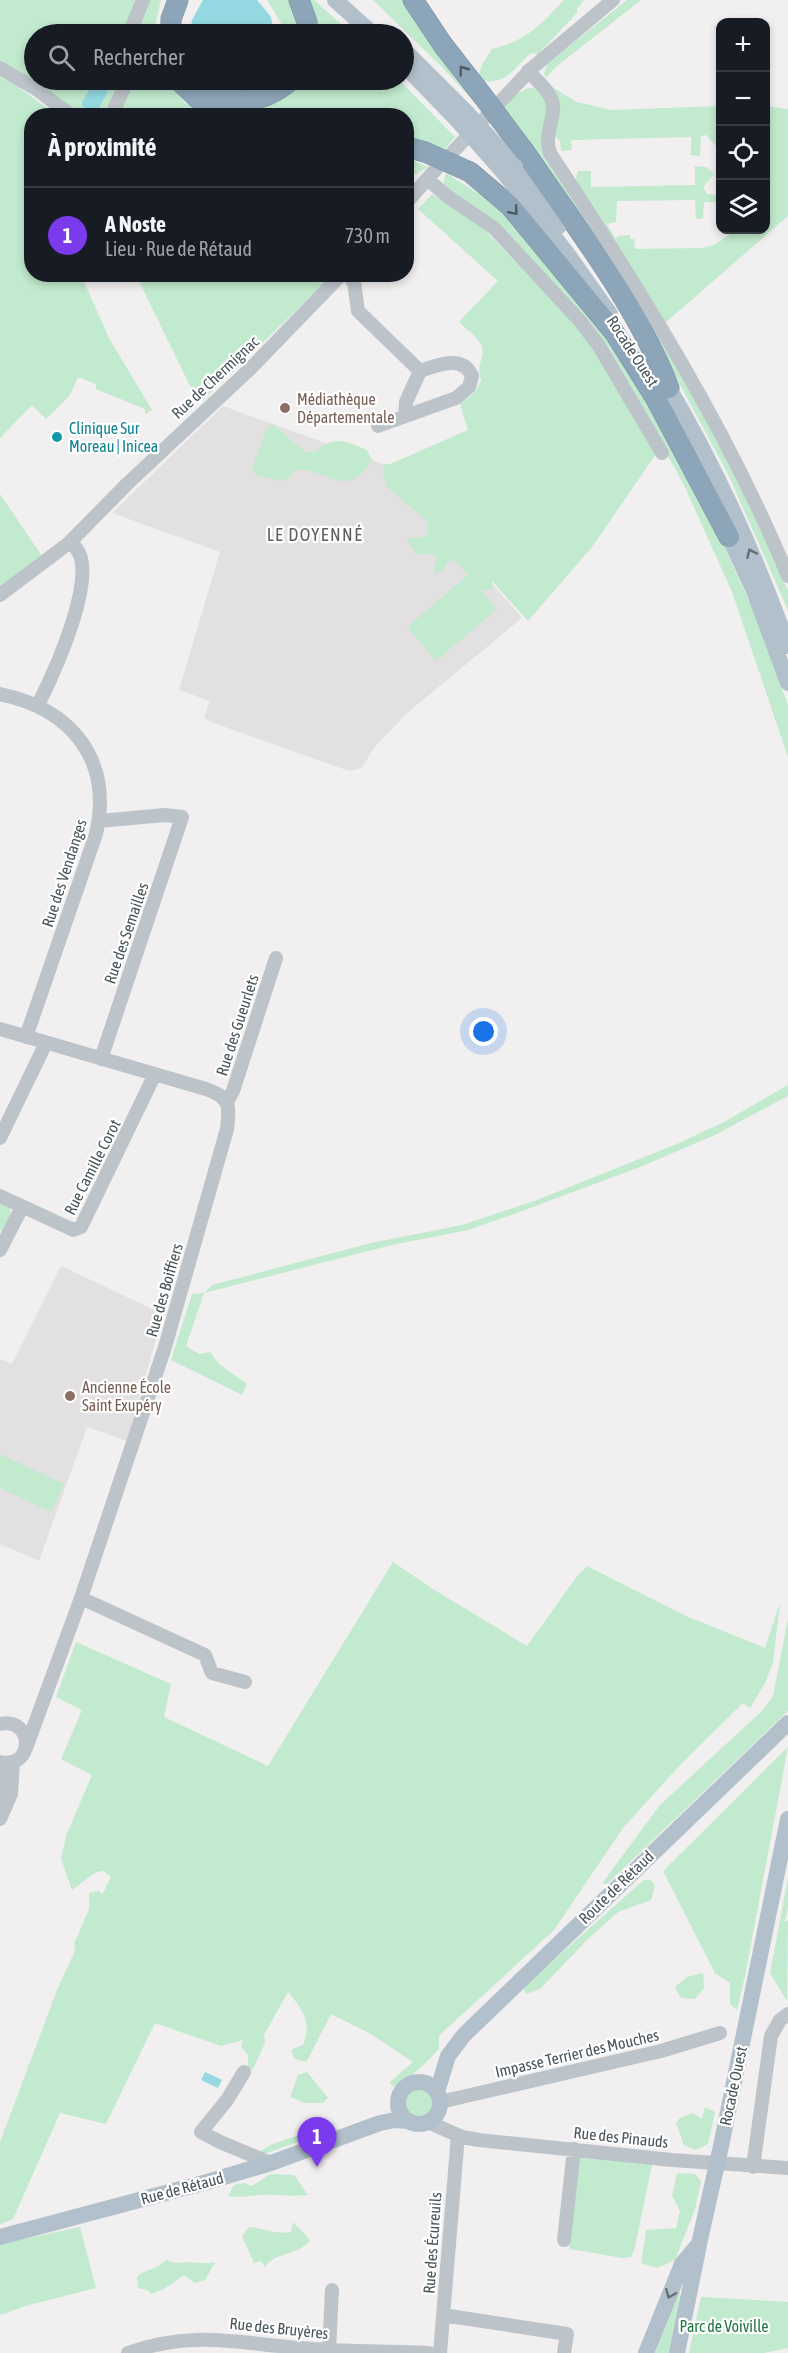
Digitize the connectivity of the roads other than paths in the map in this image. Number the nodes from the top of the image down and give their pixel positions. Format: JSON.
{"nodes":[{"id":1,"x":142,"y":0,"type":"edge"},
{"id":2,"x":168,"y":0,"type":"edge"},
{"id":3,"x":178,"y":0,"type":"edge"},
{"id":4,"x":299,"y":0,"type":"edge"},
{"id":5,"x":334,"y":0,"type":"edge"},
{"id":6,"x":350,"y":0,"type":"edge"},
{"id":7,"x":413,"y":0,"type":"edge"},
{"id":8,"x":613,"y":0,"type":"edge"},
{"id":9,"x":133,"y":24,"type":"edge"},
{"id":10,"x":161,"y":24,"type":"edge"},
{"id":11,"x":171,"y":24,"type":"edge"},
{"id":12,"x":307,"y":24,"type":"edge"},
{"id":13,"x":362,"y":24,"type":"edge"},
{"id":14,"x":377,"y":24,"type":"edge"},
{"id":15,"x":414,"y":61,"type":"edge"},
{"id":16,"x":0,"y":68,"type":"edge"},
{"id":17,"x":528,"y":71,"type":"junction"},
{"id":18,"x":414,"y":74,"type":"edge"},
{"id":19,"x":24,"y":82,"type":"edge"},
{"id":20,"x":37,"y":90,"type":"edge"},
{"id":21,"x":123,"y":90,"type":"edge"},
{"id":22,"x":189,"y":90,"type":"edge"},
{"id":23,"x":207,"y":90,"type":"edge"},
{"id":24,"x":277,"y":90,"type":"edge"},
{"id":25,"x":489,"y":101,"type":"junction"},
{"id":26,"x":61,"y":108,"type":"edge"},
{"id":27,"x":115,"y":108,"type":"edge"},
{"id":28,"x":217,"y":108,"type":"edge"},
{"id":29,"x":462,"y":116,"type":"junction"},
{"id":30,"x":416,"y":149,"type":"edge"},
{"id":31,"x":450,"y":155,"type":"dead end"},
{"id":32,"x":514,"y":164,"type":"junction"},
{"id":33,"x":437,"y":168,"type":"dead end"},
{"id":34,"x":427,"y":179,"type":"junction"},
{"id":35,"x":414,"y":187,"type":"edge"},
{"id":36,"x":334,"y":282,"type":"edge"},
{"id":37,"x":354,"y":282,"type":"edge"},
{"id":38,"x":420,"y":371,"type":"junction"},
{"id":39,"x":669,"y":388,"type":"joint"},
{"id":40,"x":405,"y":415,"type":"junction"},
{"id":41,"x":378,"y":426,"type":"dead end"},
{"id":42,"x":662,"y":453,"type":"dead end"},
{"id":43,"x":729,"y":537,"type":"junction"},
{"id":44,"x":69,"y":543,"type":"junction"},
{"id":45,"x":788,"y":576,"type":"edge"},
{"id":46,"x":0,"y":595,"type":"edge"},
{"id":47,"x":788,"y":646,"type":"edge"},
{"id":48,"x":788,"y":683,"type":"edge"},
{"id":49,"x":0,"y":694,"type":"edge"},
{"id":50,"x":38,"y":705,"type":"junction"},
{"id":51,"x":99,"y":821,"type":"junction"},
{"id":52,"x":276,"y":958,"type":"dead end"},
{"id":53,"x":0,"y":1029,"type":"edge"},
{"id":54,"x":26,"y":1037,"type":"junction"},
{"id":55,"x":46,"y":1043,"type":"junction"},
{"id":56,"x":101,"y":1059,"type":"junction"},
{"id":57,"x":155,"y":1074,"type":"junction"},
{"id":58,"x":227,"y":1102,"type":"junction"},
{"id":59,"x":0,"y":1138,"type":"edge"},
{"id":60,"x":0,"y":1196,"type":"edge"},
{"id":61,"x":22,"y":1207,"type":"junction"},
{"id":62,"x":1,"y":1244,"type":"edge"},
{"id":63,"x":81,"y":1598,"type":"junction"},
{"id":64,"x":245,"y":1682,"type":"dead end"},
{"id":65,"x":40,"y":1710,"type":"junction"},
{"id":66,"x":788,"y":1723,"type":"edge"},
{"id":67,"x":0,"y":1725,"type":"edge"},
{"id":68,"x":18,"y":1727,"type":"junction"},
{"id":69,"x":26,"y":1748,"type":"junction"},
{"id":70,"x":6,"y":1762,"type":"edge"},
{"id":71,"x":0,"y":1770,"type":"edge"},
{"id":72,"x":0,"y":1801,"type":"edge"},
{"id":73,"x":788,"y":1819,"type":"edge"},
{"id":74,"x":0,"y":1820,"type":"edge"},
{"id":75,"x":788,"y":2014,"type":"edge"},
{"id":76,"x":720,"y":2033,"type":"dead end"},
{"id":77,"x":448,"y":2056,"type":"junction"},
{"id":78,"x":244,"y":2072,"type":"dead end"},
{"id":79,"x":419,"y":2081,"type":"junction"},
{"id":80,"x":439,"y":2101,"type":"junction"},
{"id":81,"x":398,"y":2103,"type":"junction"},
{"id":82,"x":409,"y":2121,"type":"junction"},
{"id":83,"x":428,"y":2122,"type":"junction"},
{"id":84,"x":361,"y":2129,"type":"junction"},
{"id":85,"x":455,"y":2133,"type":"junction"},
{"id":86,"x":574,"y":2149,"type":"junction"},
{"id":87,"x":271,"y":2163,"type":"junction"},
{"id":88,"x":753,"y":2167,"type":"junction"},
{"id":89,"x":788,"y":2168,"type":"edge"},
{"id":90,"x":0,"y":2237,"type":"edge"},
{"id":91,"x":564,"y":2240,"type":"dead end"},
{"id":92,"x":699,"y":2244,"type":"junction"},
{"id":93,"x":332,"y":2290,"type":"dead end"},
{"id":94,"x":686,"y":2308,"type":"junction"},
{"id":95,"x":443,"y":2315,"type":"junction"},
{"id":96,"x":329,"y":2350,"type":"junction"},
{"id":97,"x":128,"y":2353,"type":"edge"},
{"id":98,"x":429,"y":2353,"type":"edge"},
{"id":99,"x":440,"y":2353,"type":"edge"},
{"id":100,"x":564,"y":2353,"type":"edge"},
{"id":101,"x":646,"y":2353,"type":"edge"},
{"id":102,"x":677,"y":2353,"type":"edge"},
{"id":103,"x":684,"y":2353,"type":"edge"}],
"edges":[{"from":1,"to":9,"type":"street"},
{"from":2,"to":10,"type":"highway"},
{"from":3,"to":11,"type":"highway"},
{"from":4,"to":12,"type":"highway"},
{"from":5,"to":13,"type":"main road"},
{"from":6,"to":14,"type":"main road"},
{"from":25,"to":7,"type":"highway","one_way":true},
{"from":8,"to":17,"type":"street"},
{"from":15,"to":29,"type":"main road","name":"Rocade Ouest"},
{"from":16,"to":19,"type":"street"},
{"from":17,"to":25,"type":"street"},
{"from":17,"to":45,"type":"street"},
{"from":18,"to":29,"type":"main road","name":"Rocade Ouest"},
{"from":20,"to":26,"type":"street"},
{"from":21,"to":27,"type":"street"},
{"from":22,"to":28,"type":"highway"},
{"from":23,"to":24,"type":"highway"},
{"from":25,"to":31,"type":"street"},
{"from":25,"to":32,"type":"highway","bridge":true},
{"from":29,"to":32,"type":"main road","name":"Rocade Ouest","bridge":true},
{"from":30,"to":43,"type":"highway","one_way":true,"bridge":true},
{"from":32,"to":39,"type":"highway"},
{"from":32,"to":43,"type":"main road","name":"Rocade Ouest"},
{"from":33,"to":34,"type":"street"},
{"from":34,"to":35,"type":"street"},
{"from":34,"to":42,"type":"street"},
{"from":36,"to":44,"type":"street","name":"Rue de Chermignac"},
{"from":37,"to":38,"type":"street"},
{"from":38,"to":40,"type":"street"},
{"from":38,"to":40,"type":"street"},
{"from":47,"to":39,"type":"main road","name":"Rocade Ouest","one_way":true},
{"from":40,"to":41,"type":"street"},
{"from":43,"to":48,"type":"main road","name":"Rocade Ouest"},
{"from":44,"to":46,"type":"street","name":"Rue de Chermignac"},
{"from":44,"to":50,"type":"street"},
{"from":49,"to":50,"type":"street","name":"Rue des Vendanges"},
{"from":50,"to":51,"type":"street","name":"Rue des Vendanges"},
{"from":51,"to":54,"type":"street","name":"Rue des Vendanges"},
{"from":51,"to":56,"type":"street","name":"Rue des Semailles"},
{"from":52,"to":58,"type":"street","name":"Rue des Gueurlets"},
{"from":53,"to":54,"type":"street"},
{"from":54,"to":55,"type":"street"},
{"from":55,"to":56,"type":"street"},
{"from":55,"to":59,"type":"street"},
{"from":56,"to":57,"type":"street"},
{"from":57,"to":58,"type":"street"},
{"from":57,"to":61,"type":"street","name":"Rue Camille Corot"},
{"from":58,"to":63,"type":"street","name":"Rue des Boiffiers"},
{"from":60,"to":61,"type":"street","name":"Rue Camille Corot"},
{"from":61,"to":62,"type":"street"},
{"from":63,"to":64,"type":"street"},
{"from":63,"to":65,"type":"street","name":"Rue des Boiffiers"},
{"from":65,"to":68,"type":"street"},
{"from":65,"to":69,"type":"street","name":"Rue des Boiffiers"},
{"from":66,"to":77,"type":"main road","name":"Route de Rétaud"},
{"from":67,"to":68,"type":"street"},
{"from":68,"to":69,"type":"street"},
{"from":69,"to":70,"type":"street"},
{"from":70,"to":74,"type":"street"},
{"from":71,"to":72,"type":"street"},
{"from":73,"to":92,"type":"main road","name":"Rocade Ouest","bridge":true},
{"from":75,"to":88,"type":"street"},
{"from":76,"to":80,"type":"street","name":"Impasse Terrier des Mouches"},
{"from":77,"to":79,"type":"main road"},
{"from":77,"to":80,"type":"main road"},
{"from":78,"to":87,"type":"street"},
{"from":79,"to":80,"type":"main road"},
{"from":79,"to":81,"type":"main road"},
{"from":80,"to":83,"type":"main road"},
{"from":80,"to":85,"type":"street"},
{"from":81,"to":82,"type":"main road"},
{"from":81,"to":84,"type":"main road"},
{"from":82,"to":83,"type":"main road"},
{"from":82,"to":84,"type":"main road"},
{"from":83,"to":85,"type":"street","name":"Rue des Pinauds"},
{"from":84,"to":87,"type":"main road","name":"Rue de Rétaud"},
{"from":85,"to":86,"type":"street","name":"Rue des Pinauds"},
{"from":85,"to":95,"type":"street","name":"Rue des Écureuils"},
{"from":86,"to":88,"type":"street","name":"Rue des Pinauds"},
{"from":86,"to":91,"type":"street"},
{"from":87,"to":90,"type":"main road","name":"Rue de Rétaud"},
{"from":88,"to":89,"type":"street","name":"Rue des Pinauds"},
{"from":92,"to":94,"type":"main road","name":"Rocade Ouest"},
{"from":92,"to":101,"type":"main road","one_way":true},
{"from":93,"to":96,"type":"street"},
{"from":94,"to":102,"type":"main road","name":"Rocade Ouest"},
{"from":94,"to":103,"type":"main road"},
{"from":95,"to":99,"type":"street","name":"Rue des Écureuils"},
{"from":95,"to":100,"type":"street"},
{"from":96,"to":97,"type":"street","name":"Rue des Bruyères"},
{"from":96,"to":98,"type":"street","name":"Rue des Bruyères"}]}
